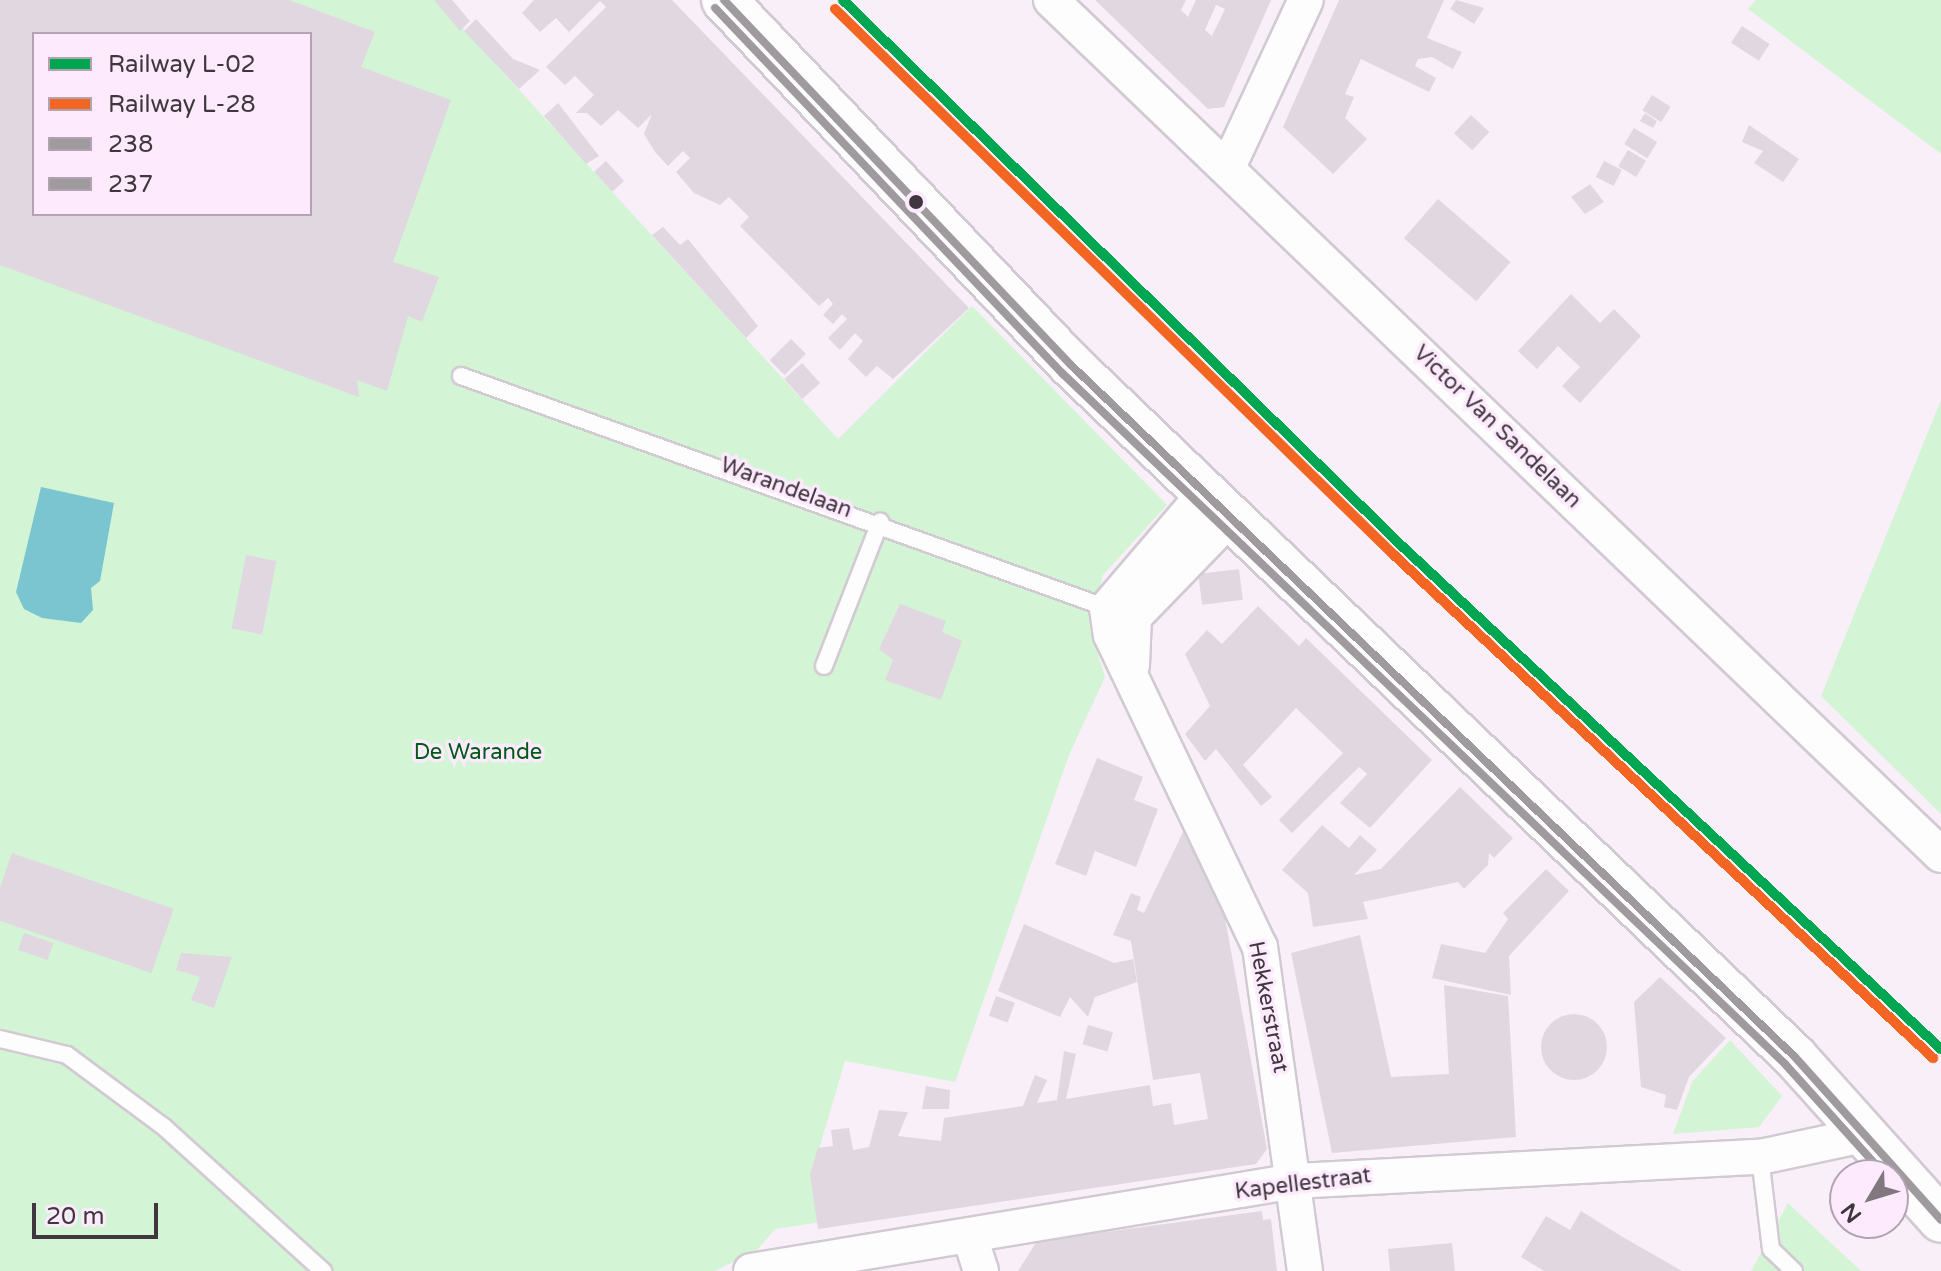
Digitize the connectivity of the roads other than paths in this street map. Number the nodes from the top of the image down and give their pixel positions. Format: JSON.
{"nodes":[{"id":1,"x":724,"y":0,"type":"edge"},
{"id":2,"x":1051,"y":0,"type":"edge"},
{"id":3,"x":1306,"y":0,"type":"edge"},
{"id":4,"x":1228,"y":167,"type":"junction"},
{"id":5,"x":461,"y":376,"type":"dead end"},
{"id":6,"x":1219,"y":504,"type":"junction"},
{"id":7,"x":880,"y":522,"type":"junction"},
{"id":8,"x":1107,"y":608,"type":"junction"},
{"id":9,"x":824,"y":666,"type":"dead end"},
{"id":10,"x":1133,"y":673,"type":"junction"},
{"id":11,"x":1941,"y":855,"type":"edge"},
{"id":12,"x":0,"y":1039,"type":"edge"},
{"id":13,"x":1859,"y":1136,"type":"junction"},
{"id":14,"x":1760,"y":1157,"type":"junction"},
{"id":15,"x":1295,"y":1181,"type":"junction"},
{"id":16,"x":1941,"y":1220,"type":"edge"},
{"id":17,"x":970,"y":1237,"type":"junction"},
{"id":18,"x":323,"y":1271,"type":"edge"},
{"id":19,"x":751,"y":1271,"type":"edge"},
{"id":20,"x":981,"y":1271,"type":"edge"},
{"id":21,"x":1305,"y":1271,"type":"edge"},
{"id":22,"x":1794,"y":1271,"type":"edge"}],
"edges":[{"from":1,"to":6,"type":"main road"},
{"from":2,"to":4,"type":"street","name":"Victor Van Sandelaan"},
{"from":3,"to":4,"type":"street"},
{"from":4,"to":11,"type":"street","name":"Victor Van Sandelaan"},
{"from":5,"to":7,"type":"lane","name":"Warandelaan"},
{"from":6,"to":8,"type":"street"},
{"from":6,"to":10,"type":"street","name":"Hekkerstraat"},
{"from":6,"to":13,"type":"main road"},
{"from":7,"to":8,"type":"lane","name":"Warandelaan"},
{"from":7,"to":9,"type":"lane"},
{"from":8,"to":10,"type":"street","name":"Hekkerstraat"},
{"from":10,"to":15,"type":"street","name":"Hekkerstraat"},
{"from":12,"to":18,"type":"lane"},
{"from":13,"to":14,"type":"street","name":"Kapellestraat"},
{"from":13,"to":16,"type":"main road"},
{"from":14,"to":15,"type":"street","name":"Kapellestraat"},
{"from":14,"to":22,"type":"lane"},
{"from":15,"to":17,"type":"street","name":"Kapellestraat"},
{"from":15,"to":21,"type":"street","name":"Hekkerstraat"},
{"from":17,"to":19,"type":"street","name":"Kapellestraat"},
{"from":17,"to":20,"type":"street"}]}
